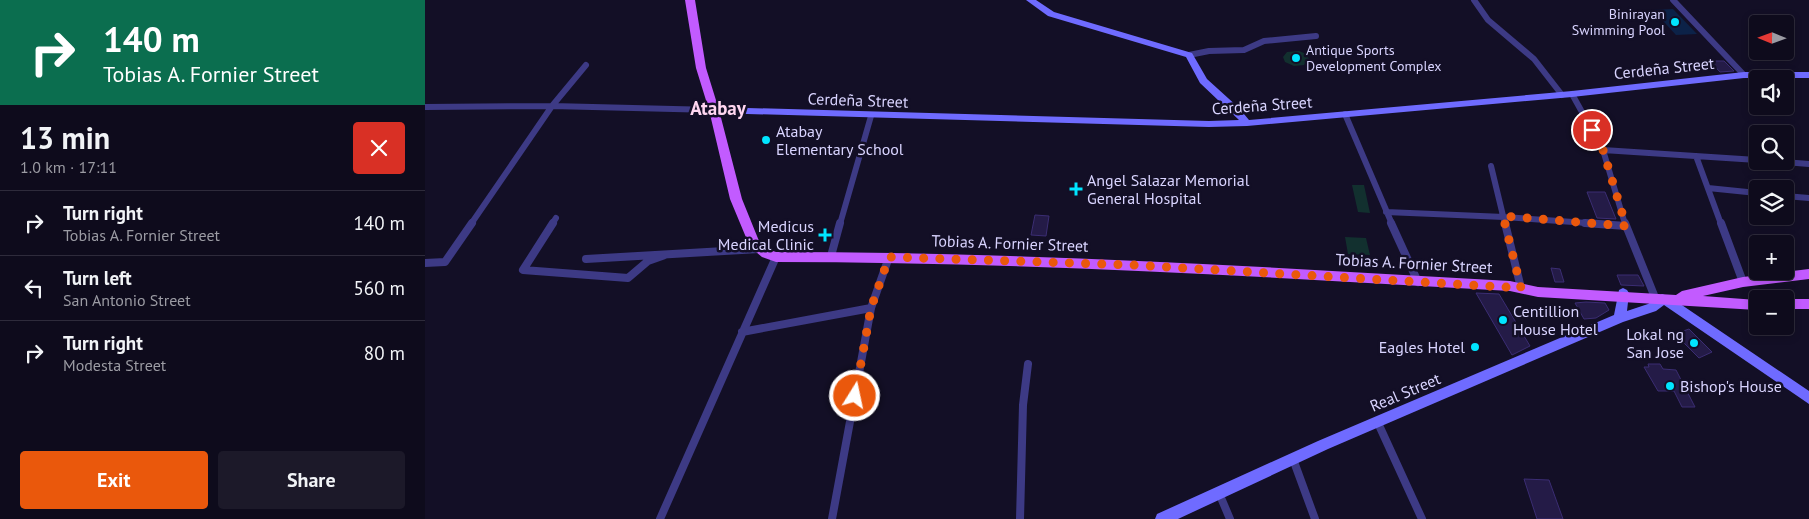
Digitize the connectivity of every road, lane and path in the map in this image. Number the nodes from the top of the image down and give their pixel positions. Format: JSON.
{"nodes":[{"id":1,"x":690,"y":0,"type":"edge"},
{"id":2,"x":1030,"y":0,"type":"edge"},
{"id":3,"x":1474,"y":0,"type":"edge"},
{"id":4,"x":1673,"y":0,"type":"edge"},
{"id":5,"x":1316,"y":36,"type":"dead end"},
{"id":6,"x":1189,"y":55,"type":"junction"},
{"id":7,"x":586,"y":65,"type":"dead end"},
{"id":8,"x":1744,"y":75,"type":"junction"},
{"id":9,"x":1809,"y":75,"type":"edge"},
{"id":10,"x":1562,"y":94,"type":"junction"},
{"id":11,"x":1572,"y":94,"type":"junction"},
{"id":12,"x":552,"y":106,"type":"junction"},
{"id":13,"x":425,"y":107,"type":"edge"},
{"id":14,"x":715,"y":110,"type":"junction"},
{"id":15,"x":1345,"y":114,"type":"junction"},
{"id":16,"x":871,"y":116,"type":"junction"},
{"id":17,"x":1247,"y":123,"type":"junction"},
{"id":18,"x":1603,"y":150,"type":"junction"},
{"id":19,"x":1696,"y":156,"type":"junction"},
{"id":20,"x":1749,"y":159,"type":"edge"},
{"id":21,"x":1794,"y":163,"type":"edge"},
{"id":22,"x":1809,"y":164,"type":"edge"},
{"id":23,"x":1491,"y":166,"type":"dead end"},
{"id":24,"x":1708,"y":188,"type":"junction"},
{"id":25,"x":1749,"y":192,"type":"edge"},
{"id":26,"x":1794,"y":197,"type":"edge"},
{"id":27,"x":1809,"y":198,"type":"edge"},
{"id":28,"x":1386,"y":212,"type":"junction"},
{"id":29,"x":1503,"y":216,"type":"junction"},
{"id":30,"x":556,"y":218,"type":"dead end"},
{"id":31,"x":1626,"y":226,"type":"junction"},
{"id":32,"x":759,"y":249,"type":"junction"},
{"id":33,"x":665,"y":255,"type":"junction"},
{"id":34,"x":831,"y":256,"type":"junction"},
{"id":35,"x":776,"y":257,"type":"junction"},
{"id":36,"x":889,"y":257,"type":"junction"},
{"id":37,"x":586,"y":259,"type":"dead end"},
{"id":38,"x":425,"y":263,"type":"edge"},
{"id":39,"x":1809,"y":274,"type":"edge"},
{"id":40,"x":1417,"y":282,"type":"junction"},
{"id":41,"x":1743,"y":282,"type":"junction"},
{"id":42,"x":1521,"y":288,"type":"junction"},
{"id":43,"x":1623,"y":295,"type":"junction"},
{"id":44,"x":1680,"y":297,"type":"junction"},
{"id":45,"x":1661,"y":298,"type":"junction"},
{"id":46,"x":1749,"y":302,"type":"edge"},
{"id":47,"x":1749,"y":303,"type":"edge"},
{"id":48,"x":1794,"y":304,"type":"edge"},
{"id":49,"x":1809,"y":304,"type":"edge"},
{"id":50,"x":871,"y":308,"type":"junction"},
{"id":51,"x":1620,"y":318,"type":"junction"},
{"id":52,"x":743,"y":332,"type":"junction"},
{"id":53,"x":1027,"y":364,"type":"dead end"},
{"id":54,"x":1809,"y":398,"type":"edge"},
{"id":55,"x":1378,"y":423,"type":"junction"},
{"id":56,"x":1293,"y":458,"type":"junction"},
{"id":57,"x":1219,"y":493,"type":"junction"},
{"id":58,"x":660,"y":519,"type":"edge"},
{"id":59,"x":832,"y":519,"type":"edge"},
{"id":60,"x":1020,"y":519,"type":"edge"},
{"id":61,"x":1162,"y":519,"type":"edge"},
{"id":62,"x":1230,"y":519,"type":"edge"},
{"id":63,"x":1315,"y":519,"type":"edge"},
{"id":64,"x":1422,"y":519,"type":"edge"}],
"edges":[{"from":1,"to":14,"type":"main road"},
{"from":2,"to":6,"type":"main road"},
{"from":3,"to":10,"type":"street"},
{"from":4,"to":8,"type":"street"},
{"from":5,"to":6,"type":"street"},
{"from":6,"to":17,"type":"main road"},
{"from":7,"to":12,"type":"street"},
{"from":8,"to":9,"type":"main road","name":"Cerdeña Street"},
{"from":8,"to":11,"type":"main road","name":"Cerdeña Street"},
{"from":10,"to":11,"type":"main road","name":"Cerdeña Street"},
{"from":10,"to":15,"type":"main road","name":"Cerdeña Street"},
{"from":11,"to":18,"type":"street"},
{"from":12,"to":13,"type":"street"},
{"from":12,"to":14,"type":"street"},
{"from":12,"to":38,"type":"street"},
{"from":14,"to":16,"type":"main road","name":"Cerdeña Street"},
{"from":14,"to":32,"type":"main road"},
{"from":15,"to":17,"type":"main road","name":"Cerdeña Street"},
{"from":15,"to":28,"type":"street"},
{"from":16,"to":17,"type":"main road","name":"Cerdeña Street"},
{"from":16,"to":34,"type":"street"},
{"from":18,"to":19,"type":"street"},
{"from":18,"to":31,"type":"street"},
{"from":19,"to":20,"type":"street"},
{"from":19,"to":24,"type":"street"},
{"from":21,"to":22,"type":"street"},
{"from":23,"to":29,"type":"street"},
{"from":24,"to":25,"type":"street"},
{"from":24,"to":41,"type":"street"},
{"from":26,"to":27,"type":"street"},
{"from":28,"to":29,"type":"street"},
{"from":28,"to":40,"type":"street"},
{"from":29,"to":31,"type":"street"},
{"from":29,"to":42,"type":"street"},
{"from":30,"to":33,"type":"street"},
{"from":31,"to":45,"type":"street"},
{"from":32,"to":33,"type":"street"},
{"from":32,"to":35,"type":"main road","name":"Tobias A. Fornier Street"},
{"from":33,"to":37,"type":"street"},
{"from":34,"to":35,"type":"main road","name":"Tobias A. Fornier Street"},
{"from":34,"to":36,"type":"main road","name":"Tobias A. Fornier Street"},
{"from":35,"to":52,"type":"street"},
{"from":36,"to":40,"type":"main road","name":"Tobias A. Fornier Street"},
{"from":36,"to":50,"type":"street"},
{"from":39,"to":41,"type":"main road"},
{"from":40,"to":42,"type":"main road","name":"Tobias A. Fornier Street"},
{"from":41,"to":44,"type":"main road"},
{"from":42,"to":43,"type":"main road","name":"Tobias A. Fornier Street"},
{"from":43,"to":45,"type":"main road","name":"Tobias A. Fornier Street"},
{"from":43,"to":51,"type":"main road"},
{"from":44,"to":45,"type":"main road","name":"Tobias A. Fornier Street"},
{"from":44,"to":46,"type":"main road","name":"Tobias A. Fornier Street"},
{"from":45,"to":47,"type":"main road","name":"Tobias A. Fornier Street"},
{"from":45,"to":51,"type":"main road","name":"Real Street"},
{"from":45,"to":54,"type":"main road"},
{"from":48,"to":49,"type":"main road"},
{"from":50,"to":52,"type":"street"},
{"from":50,"to":59,"type":"street"},
{"from":51,"to":55,"type":"main road","name":"Real Street"},
{"from":52,"to":58,"type":"street"},
{"from":53,"to":60,"type":"street"},
{"from":55,"to":56,"type":"main road","name":"Real Street"},
{"from":55,"to":64,"type":"street"},
{"from":56,"to":57,"type":"main road","name":"Real Street"},
{"from":56,"to":63,"type":"street"},
{"from":57,"to":61,"type":"main road","name":"Real Street"},
{"from":57,"to":62,"type":"street"}]}
